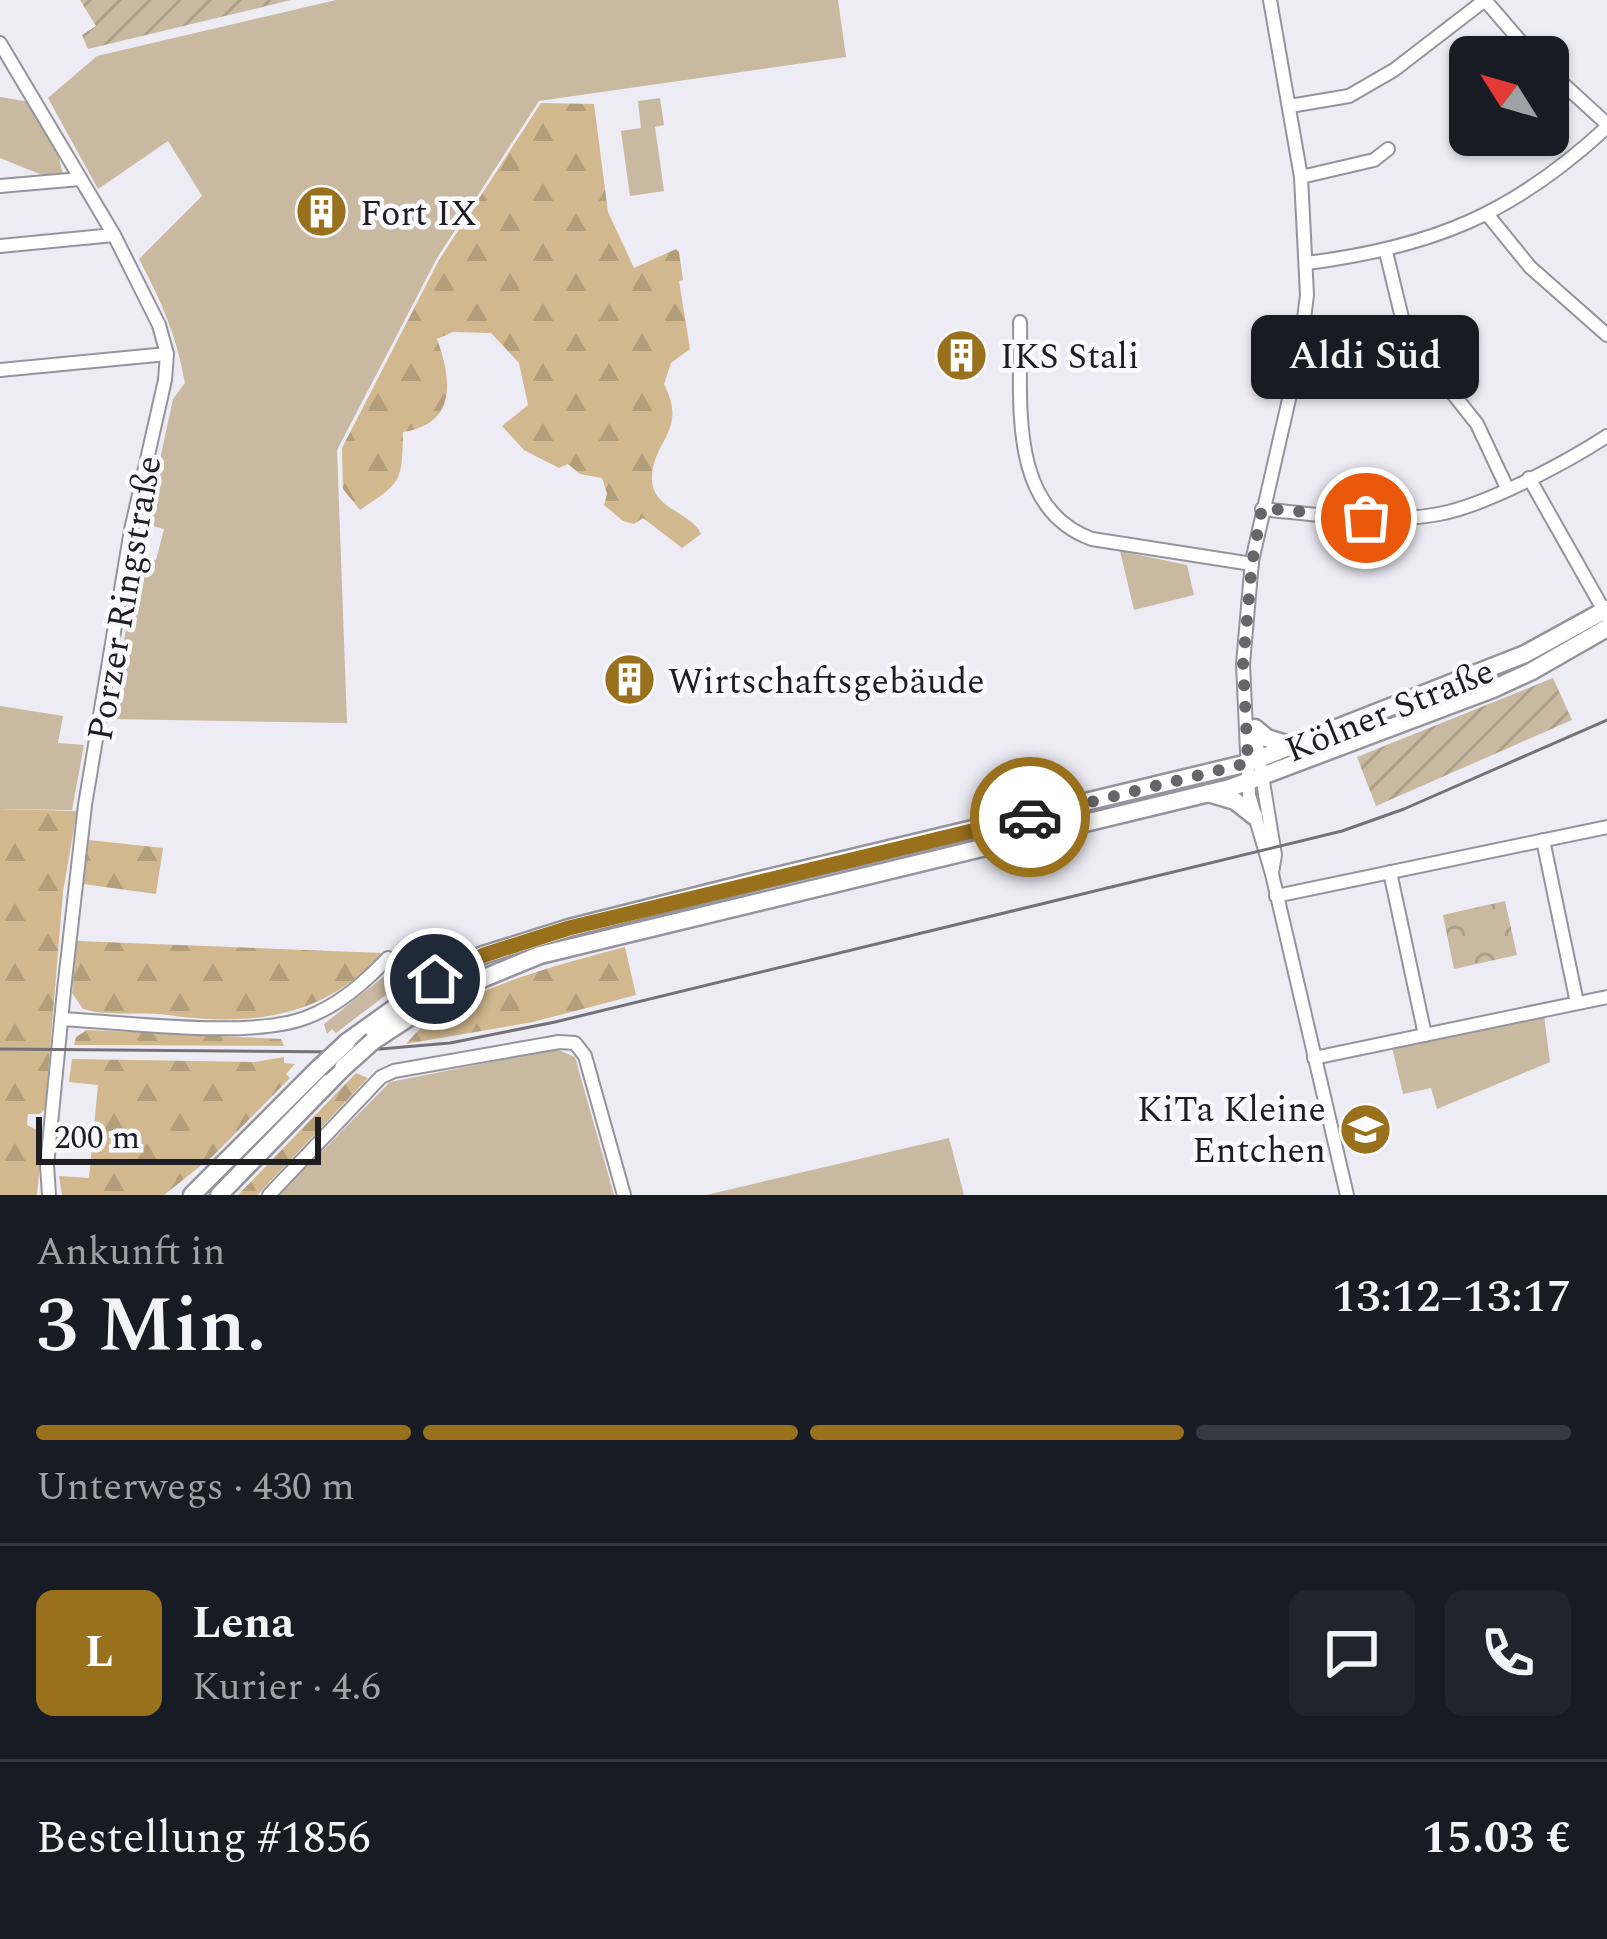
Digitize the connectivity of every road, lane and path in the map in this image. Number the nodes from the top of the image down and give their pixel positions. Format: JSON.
{"nodes":[{"id":1,"x":1270,"y":0,"type":"edge"},
{"id":2,"x":1485,"y":0,"type":"edge"},
{"id":3,"x":1516,"y":36,"type":"edge"},
{"id":4,"x":0,"y":43,"type":"edge"},
{"id":5,"x":1569,"y":90,"type":"edge"},
{"id":6,"x":1290,"y":106,"type":"junction"},
{"id":7,"x":1607,"y":126,"type":"edge"},
{"id":8,"x":1388,"y":149,"type":"dead end"},
{"id":9,"x":1301,"y":177,"type":"junction"},
{"id":10,"x":80,"y":179,"type":"junction"},
{"id":11,"x":0,"y":186,"type":"edge"},
{"id":12,"x":1487,"y":214,"type":"junction"},
{"id":13,"x":114,"y":235,"type":"junction"},
{"id":14,"x":0,"y":245,"type":"edge"},
{"id":15,"x":1386,"y":252,"type":"junction"},
{"id":16,"x":1307,"y":263,"type":"junction"},
{"id":17,"x":1020,"y":322,"type":"dead end"},
{"id":18,"x":1607,"y":334,"type":"edge"},
{"id":19,"x":167,"y":354,"type":"junction"},
{"id":20,"x":0,"y":370,"type":"edge"},
{"id":21,"x":1607,"y":436,"type":"edge"},
{"id":22,"x":1529,"y":478,"type":"junction"},
{"id":23,"x":1507,"y":488,"type":"junction"},
{"id":24,"x":1262,"y":508,"type":"junction"},
{"id":25,"x":1252,"y":563,"type":"junction"},
{"id":26,"x":1606,"y":616,"type":"edge"},
{"id":27,"x":1245,"y":704,"type":"junction"},
{"id":28,"x":1255,"y":728,"type":"junction"},
{"id":29,"x":1296,"y":747,"type":"junction"},
{"id":30,"x":1255,"y":770,"type":"junction"},
{"id":31,"x":1208,"y":793,"type":"junction"},
{"id":32,"x":1254,"y":816,"type":"junction"},
{"id":33,"x":1607,"y":826,"type":"edge"},
{"id":34,"x":1004,"y":833,"type":"junction"},
{"id":35,"x":1543,"y":840,"type":"junction"},
{"id":36,"x":1390,"y":872,"type":"junction"},
{"id":37,"x":1272,"y":874,"type":"junction"},
{"id":38,"x":1276,"y":896,"type":"junction"},
{"id":39,"x":388,"y":958,"type":"dead end"},
{"id":40,"x":1607,"y":997,"type":"edge"},
{"id":41,"x":1576,"y":1003,"type":"junction"},
{"id":42,"x":61,"y":1018,"type":"junction"},
{"id":43,"x":1425,"y":1035,"type":"junction"},
{"id":44,"x":1314,"y":1058,"type":"junction"},
{"id":45,"x":49,"y":1195,"type":"edge"},
{"id":46,"x":192,"y":1195,"type":"edge"},
{"id":47,"x":219,"y":1195,"type":"edge"},
{"id":48,"x":269,"y":1195,"type":"edge"},
{"id":49,"x":624,"y":1195,"type":"edge"},
{"id":50,"x":1347,"y":1195,"type":"edge"}],
"edges":[{"from":1,"to":6,"type":"street"},
{"from":2,"to":3,"type":"street"},
{"from":2,"to":6,"type":"street"},
{"from":4,"to":10,"type":"street","name":"Porzer Ringstraße"},
{"from":5,"to":7,"type":"street"},
{"from":6,"to":9,"type":"street"},
{"from":7,"to":12,"type":"street"},
{"from":8,"to":9,"type":"street"},
{"from":9,"to":16,"type":"street"},
{"from":10,"to":11,"type":"street"},
{"from":10,"to":13,"type":"street","name":"Porzer Ringstraße"},
{"from":12,"to":15,"type":"street"},
{"from":12,"to":18,"type":"street"},
{"from":13,"to":14,"type":"street"},
{"from":13,"to":19,"type":"street","name":"Porzer Ringstraße"},
{"from":15,"to":16,"type":"street"},
{"from":15,"to":23,"type":"street"},
{"from":16,"to":24,"type":"street"},
{"from":17,"to":25,"type":"street"},
{"from":19,"to":20,"type":"street"},
{"from":19,"to":42,"type":"street","name":"Porzer Ringstraße"},
{"from":21,"to":22,"type":"street"},
{"from":22,"to":23,"type":"street"},
{"from":22,"to":26,"type":"street"},
{"from":23,"to":24,"type":"street"},
{"from":24,"to":25,"type":"street"},
{"from":25,"to":27,"type":"street"},
{"from":26,"to":29,"type":"main road","name":"Kölner Straße"},
{"from":26,"to":30,"type":"main road","name":"Kölner Straße"},
{"from":27,"to":28,"type":"street"},
{"from":27,"to":30,"type":"street"},
{"from":28,"to":29,"type":"main road"},
{"from":28,"to":30,"type":"street"},
{"from":29,"to":30,"type":"main road","name":"Kölner Straße"},
{"from":30,"to":31,"type":"main road","name":"Kölner Straße"},
{"from":30,"to":32,"type":"street"},
{"from":30,"to":34,"type":"main road","name":"Kölner Straße"},
{"from":30,"to":37,"type":"street"},
{"from":31,"to":32,"type":"main road"},
{"from":31,"to":34,"type":"main road","name":"Kölner Straße"},
{"from":32,"to":37,"type":"street"},
{"from":33,"to":35,"type":"street"},
{"from":34,"to":46,"type":"main road","name":"Kölner Straße","bridge":true},
{"from":34,"to":47,"type":"main road","name":"Kölner Straße","bridge":true},
{"from":35,"to":36,"type":"street"},
{"from":35,"to":41,"type":"street"},
{"from":36,"to":38,"type":"street"},
{"from":36,"to":43,"type":"street"},
{"from":37,"to":38,"type":"street"},
{"from":38,"to":44,"type":"street"},
{"from":39,"to":42,"type":"street"},
{"from":40,"to":41,"type":"street"},
{"from":41,"to":43,"type":"street"},
{"from":42,"to":45,"type":"street","name":"Porzer Ringstraße"},
{"from":43,"to":44,"type":"street"},
{"from":44,"to":50,"type":"street"},
{"from":48,"to":49,"type":"street"}]}
